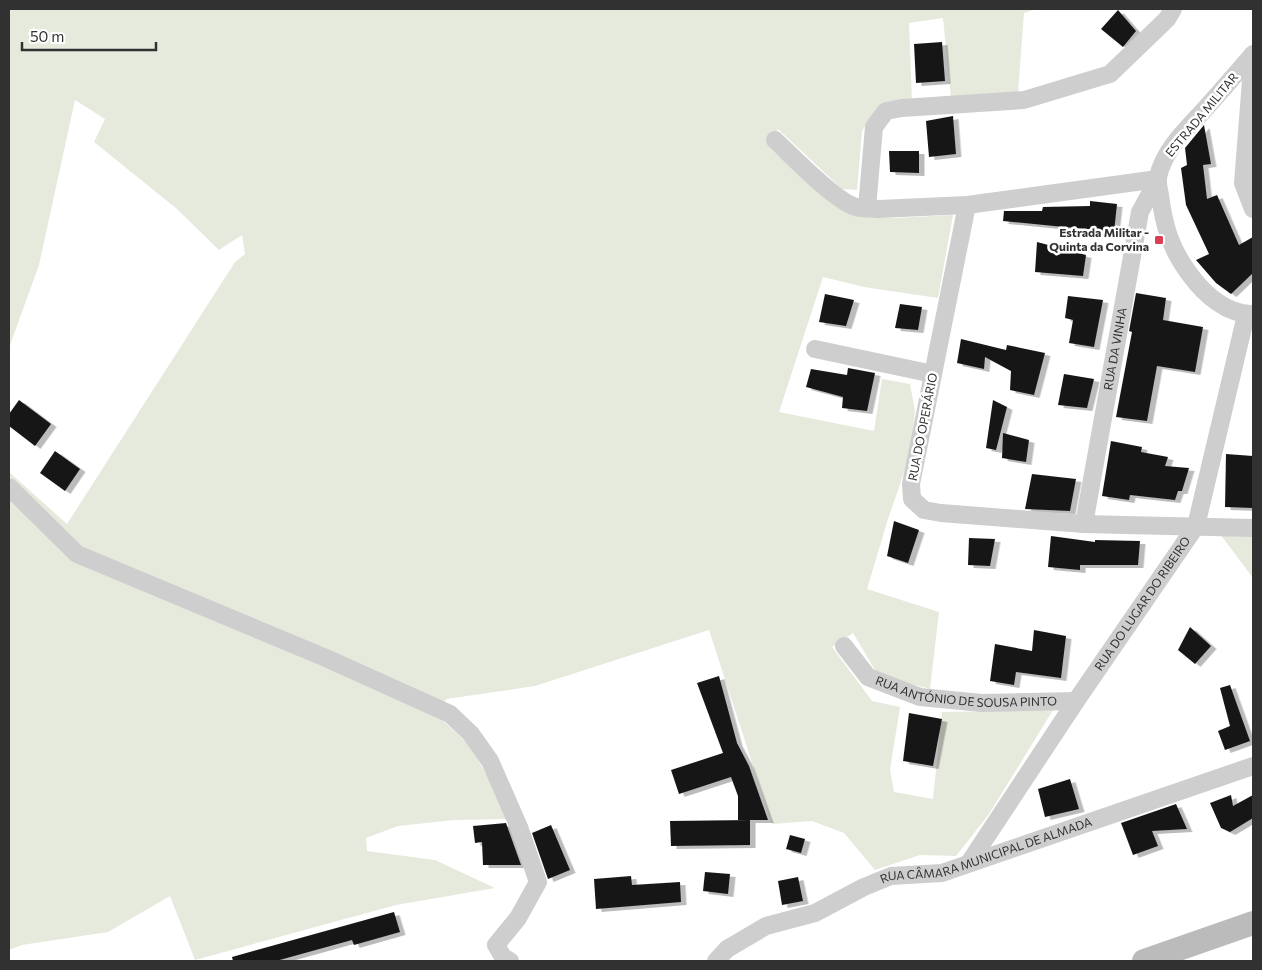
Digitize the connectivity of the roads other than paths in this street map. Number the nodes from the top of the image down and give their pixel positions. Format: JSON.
{"nodes":[{"id":1,"x":1173,"y":9,"type":"edge"},
{"id":2,"x":1253,"y":55,"type":"edge"},
{"id":3,"x":775,"y":140,"type":"dead end"},
{"id":4,"x":1158,"y":178,"type":"junction"},
{"id":5,"x":966,"y":205,"type":"junction"},
{"id":6,"x":867,"y":208,"type":"junction"},
{"id":7,"x":1253,"y":209,"type":"edge"},
{"id":8,"x":1250,"y":314,"type":"edge"},
{"id":9,"x":815,"y":349,"type":"dead end"},
{"id":10,"x":933,"y":374,"type":"junction"},
{"id":11,"x":9,"y":487,"type":"edge"},
{"id":12,"x":1084,"y":524,"type":"junction"},
{"id":13,"x":1196,"y":526,"type":"junction"},
{"id":14,"x":1253,"y":528,"type":"edge"},
{"id":15,"x":844,"y":646,"type":"dead end"},
{"id":16,"x":1076,"y":701,"type":"junction"},
{"id":17,"x":1253,"y":766,"type":"edge"},
{"id":18,"x":970,"y":863,"type":"junction"},
{"id":19,"x":1253,"y":923,"type":"edge"},
{"id":20,"x":721,"y":955,"type":"edge"},
{"id":21,"x":510,"y":961,"type":"edge"},
{"id":22,"x":1144,"y":961,"type":"edge"}],
"edges":[{"from":1,"to":6,"type":"street"},
{"from":2,"to":4,"type":"street","name":"ESTRADA MILITAR"},
{"from":2,"to":7,"type":"street"},
{"from":3,"to":6,"type":"street"},
{"from":4,"to":5,"type":"street"},
{"from":4,"to":8,"type":"street","name":"ESTRADA MILITAR"},
{"from":4,"to":12,"type":"street","name":"RUA DA VINHA"},
{"from":5,"to":6,"type":"street"},
{"from":5,"to":10,"type":"street","name":"RUA DO OPERÁRIO"},
{"from":8,"to":13,"type":"street","name":"RUA DO LUGAR DO RIBEIRO"},
{"from":9,"to":10,"type":"street"},
{"from":10,"to":12,"type":"street","name":"RUA DO OPERÁRIO"},
{"from":11,"to":21,"type":"street"},
{"from":12,"to":13,"type":"street","name":"RUA DO OPERÁRIO"},
{"from":13,"to":14,"type":"street","name":"RUA DO OPERÁRIO"},
{"from":13,"to":16,"type":"street","name":"RUA DO LUGAR DO RIBEIRO"},
{"from":15,"to":16,"type":"street","name":"RUA ANTÓNIO DE SOUSA PINTO"},
{"from":16,"to":18,"type":"street","name":"RUA DO LUGAR DO RIBEIRO"},
{"from":17,"to":18,"type":"street","name":"RUA CÂMARA MUNICIPAL DE ALMADA"},
{"from":18,"to":20,"type":"street","name":"RUA CÂMARA MUNICIPAL DE ALMADA"},
{"from":19,"to":22,"type":"main road"}]}
